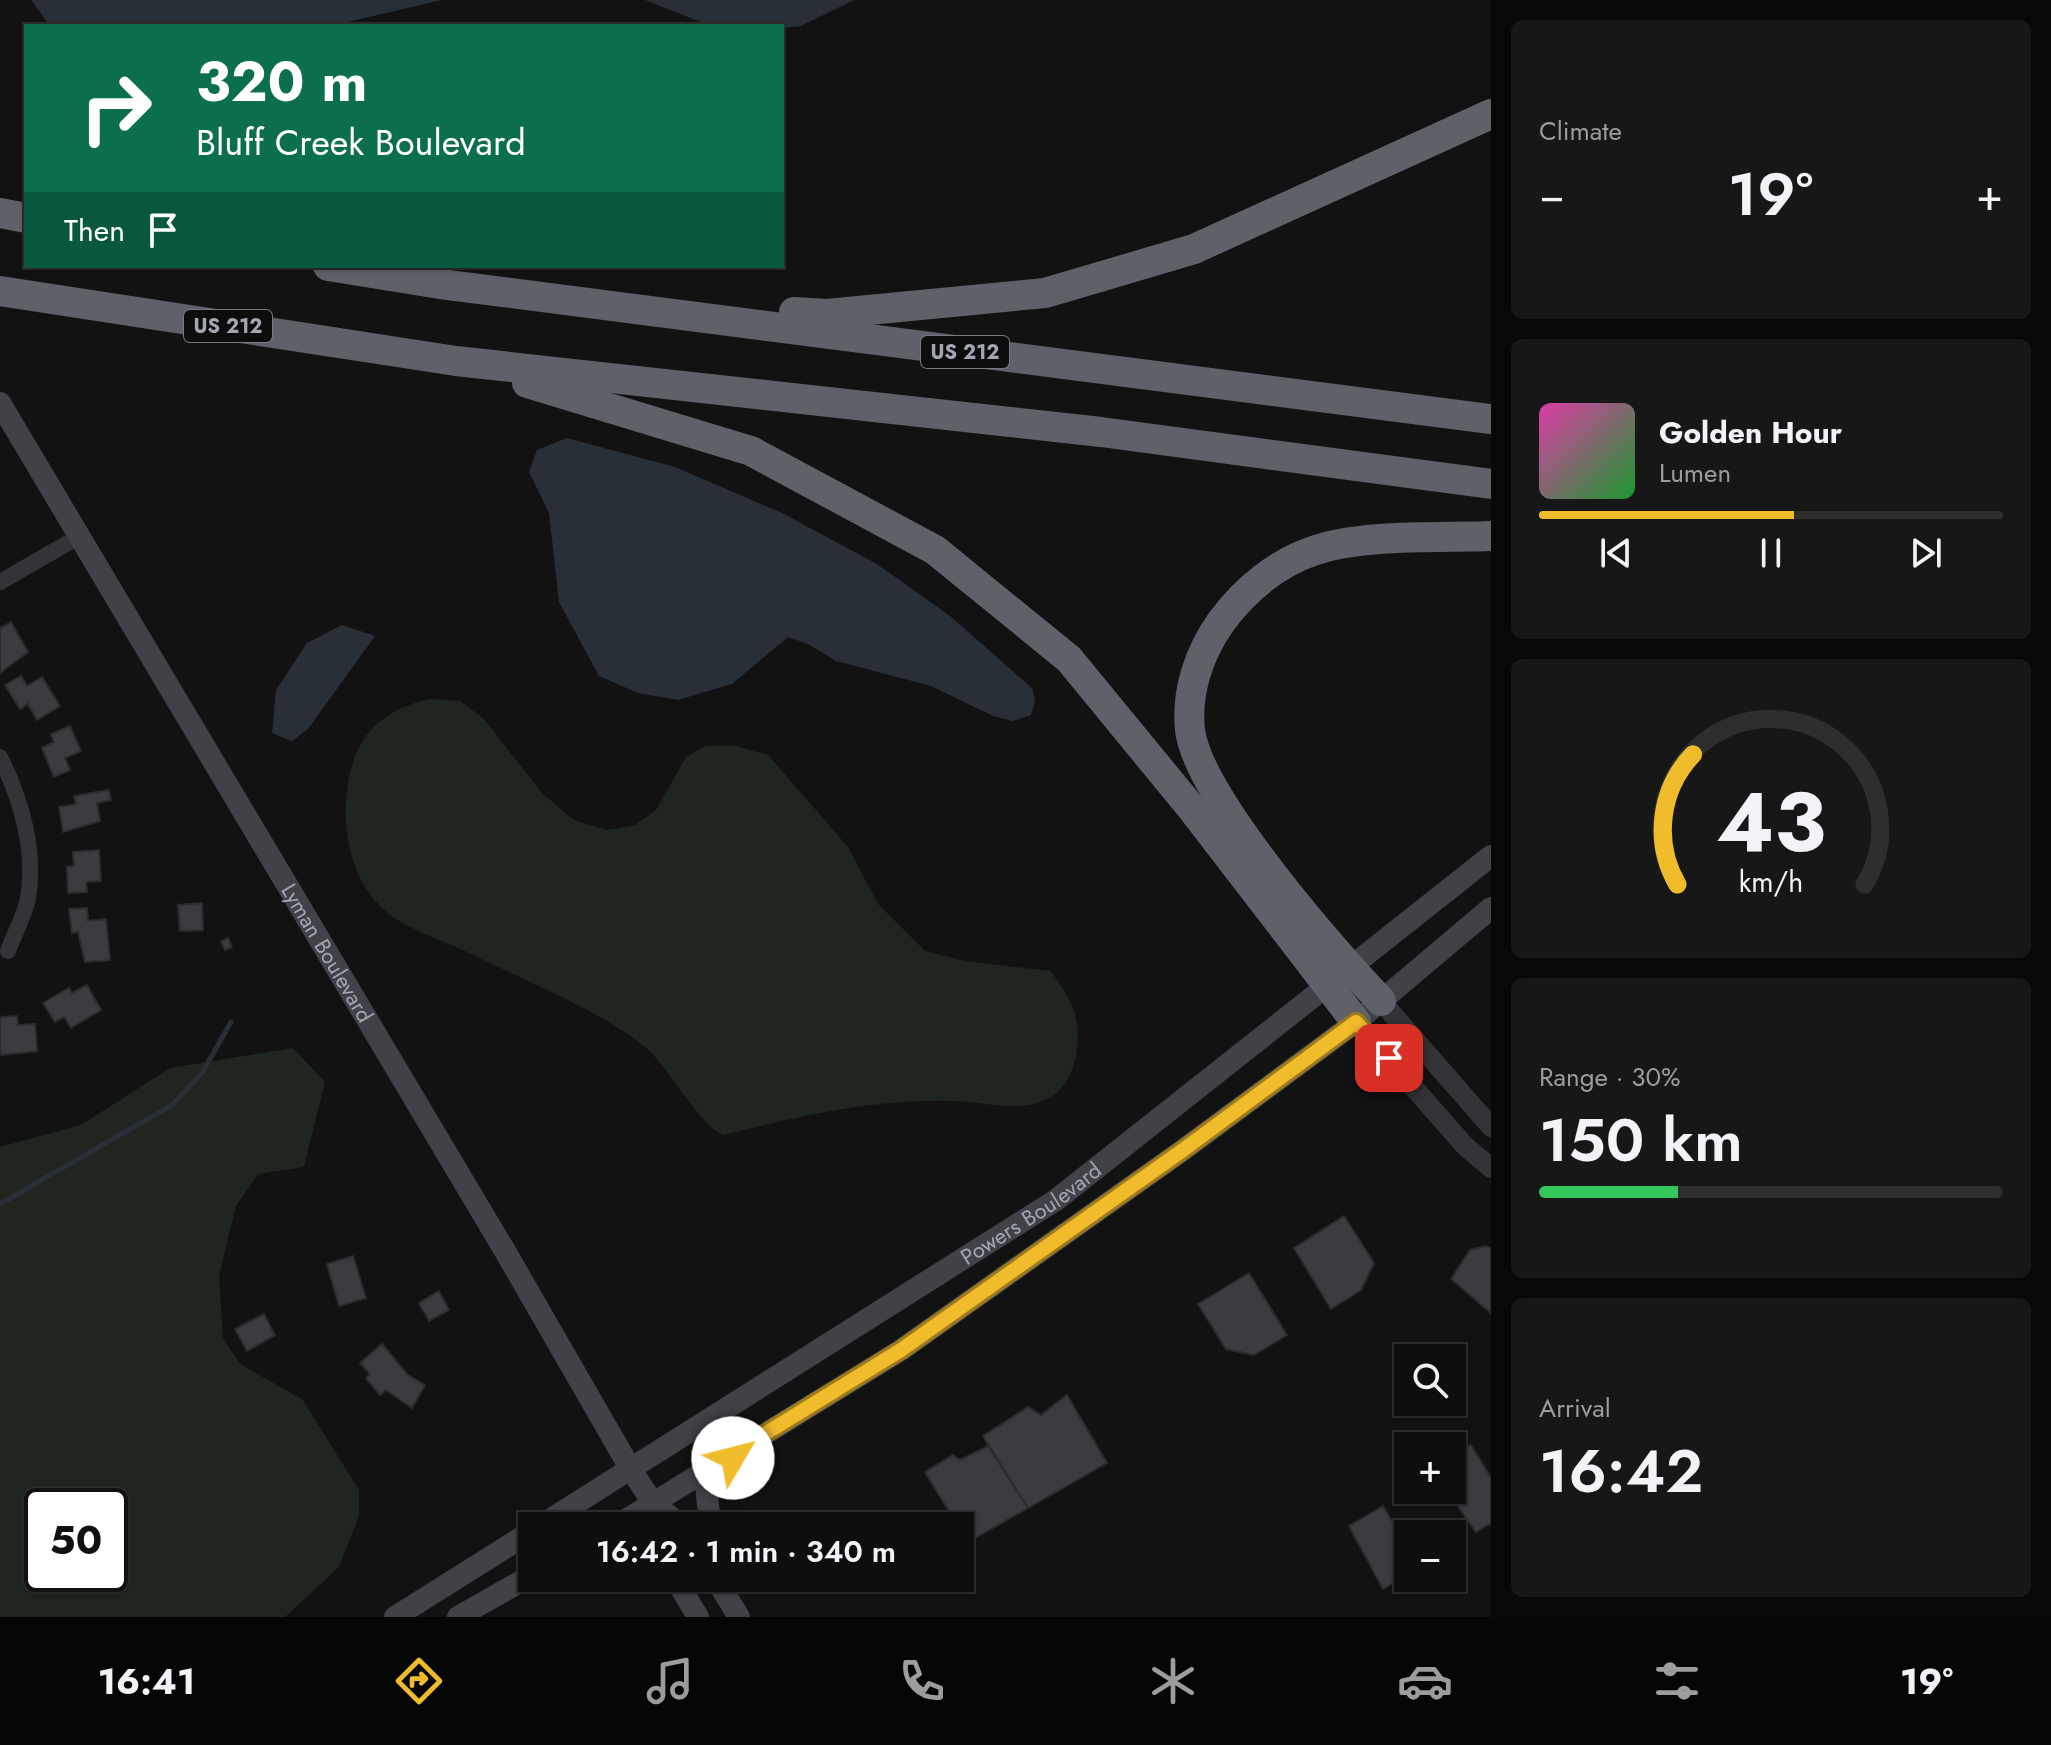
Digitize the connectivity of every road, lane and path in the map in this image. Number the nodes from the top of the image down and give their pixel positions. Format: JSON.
{"nodes":[{"id":1,"x":1491,"y":114,"type":"edge"},
{"id":2,"x":0,"y":213,"type":"edge"},
{"id":3,"x":24,"y":218,"type":"edge"},
{"id":4,"x":340,"y":268,"type":"edge"},
{"id":5,"x":440,"y":284,"type":"junction"},
{"id":6,"x":0,"y":291,"type":"edge"},
{"id":7,"x":456,"y":361,"type":"junction"},
{"id":8,"x":0,"y":403,"type":"edge"},
{"id":9,"x":1491,"y":419,"type":"edge"},
{"id":10,"x":1491,"y":484,"type":"edge"},
{"id":11,"x":80,"y":536,"type":"junction"},
{"id":12,"x":1491,"y":536,"type":"edge"},
{"id":13,"x":0,"y":582,"type":"edge"},
{"id":14,"x":0,"y":757,"type":"edge"},
{"id":15,"x":1491,"y":856,"type":"edge"},
{"id":16,"x":1491,"y":908,"type":"edge"},
{"id":17,"x":8,"y":951,"type":"dead end"},
{"id":18,"x":1338,"y":976,"type":"junction"},
{"id":19,"x":1381,"y":1001,"type":"junction"},
{"id":20,"x":1356,"y":1022,"type":"junction"},
{"id":21,"x":1491,"y":1127,"type":"edge"},
{"id":22,"x":1491,"y":1168,"type":"edge"},
{"id":23,"x":750,"y":1443,"type":"junction"},
{"id":24,"x":630,"y":1468,"type":"junction"},
{"id":25,"x":653,"y":1503,"type":"junction"},
{"id":26,"x":562,"y":1512,"type":"edge"},
{"id":27,"x":639,"y":1512,"type":"edge"},
{"id":28,"x":653,"y":1512,"type":"edge"},
{"id":29,"x":664,"y":1512,"type":"edge"},
{"id":30,"x":709,"y":1512,"type":"edge"},
{"id":31,"x":518,"y":1540,"type":"edge"},
{"id":32,"x":518,"y":1583,"type":"edge"},
{"id":33,"x":683,"y":1592,"type":"edge"},
{"id":34,"x":724,"y":1592,"type":"edge"},
{"id":35,"x":731,"y":1592,"type":"edge"},
{"id":36,"x":395,"y":1617,"type":"edge"},
{"id":37,"x":458,"y":1617,"type":"edge"},
{"id":38,"x":698,"y":1617,"type":"edge"},
{"id":39,"x":740,"y":1617,"type":"edge"}],
"edges":[{"from":1,"to":5,"type":"highway"},
{"from":2,"to":3,"type":"highway"},
{"from":4,"to":5,"type":"highway","number":"US 212"},
{"from":5,"to":9,"type":"highway","number":"US 212"},
{"from":6,"to":7,"type":"highway","number":"US 212"},
{"from":7,"to":10,"type":"highway","number":"US 212"},
{"from":7,"to":18,"type":"highway"},
{"from":8,"to":11,"type":"main road","name":"Lyman Boulevard"},
{"from":11,"to":13,"type":"street"},
{"from":11,"to":24,"type":"main road","name":"Lyman Boulevard"},
{"from":12,"to":18,"type":"highway"},
{"from":14,"to":17,"type":"street"},
{"from":15,"to":18,"type":"main road","name":"Powers Boulevard"},
{"from":16,"to":19,"type":"main road","name":"Powers Boulevard"},
{"from":18,"to":19,"type":"highway"},
{"from":18,"to":20,"type":"highway"},
{"from":18,"to":24,"type":"main road","name":"Powers Boulevard"},
{"from":19,"to":20,"type":"main road","name":"Powers Boulevard"},
{"from":19,"to":21,"type":"street"},
{"from":20,"to":22,"type":"street"},
{"from":20,"to":23,"type":"main road","name":"Powers Boulevard"},
{"from":23,"to":25,"type":"main road","name":"Powers Boulevard"},
{"from":23,"to":30,"type":"main road"},
{"from":24,"to":25,"type":"main road","name":"Lyman Boulevard"},
{"from":24,"to":26,"type":"main road","name":"Powers Boulevard"},
{"from":25,"to":27,"type":"main road","name":"Powers Boulevard"},
{"from":25,"to":28,"type":"main road"},
{"from":25,"to":29,"type":"main road","name":"Lyman Boulevard"},
{"from":31,"to":36,"type":"main road"},
{"from":32,"to":37,"type":"main road"},
{"from":33,"to":38,"type":"main road"},
{"from":34,"to":39,"type":"main road"},
{"from":35,"to":39,"type":"main road"}]}
